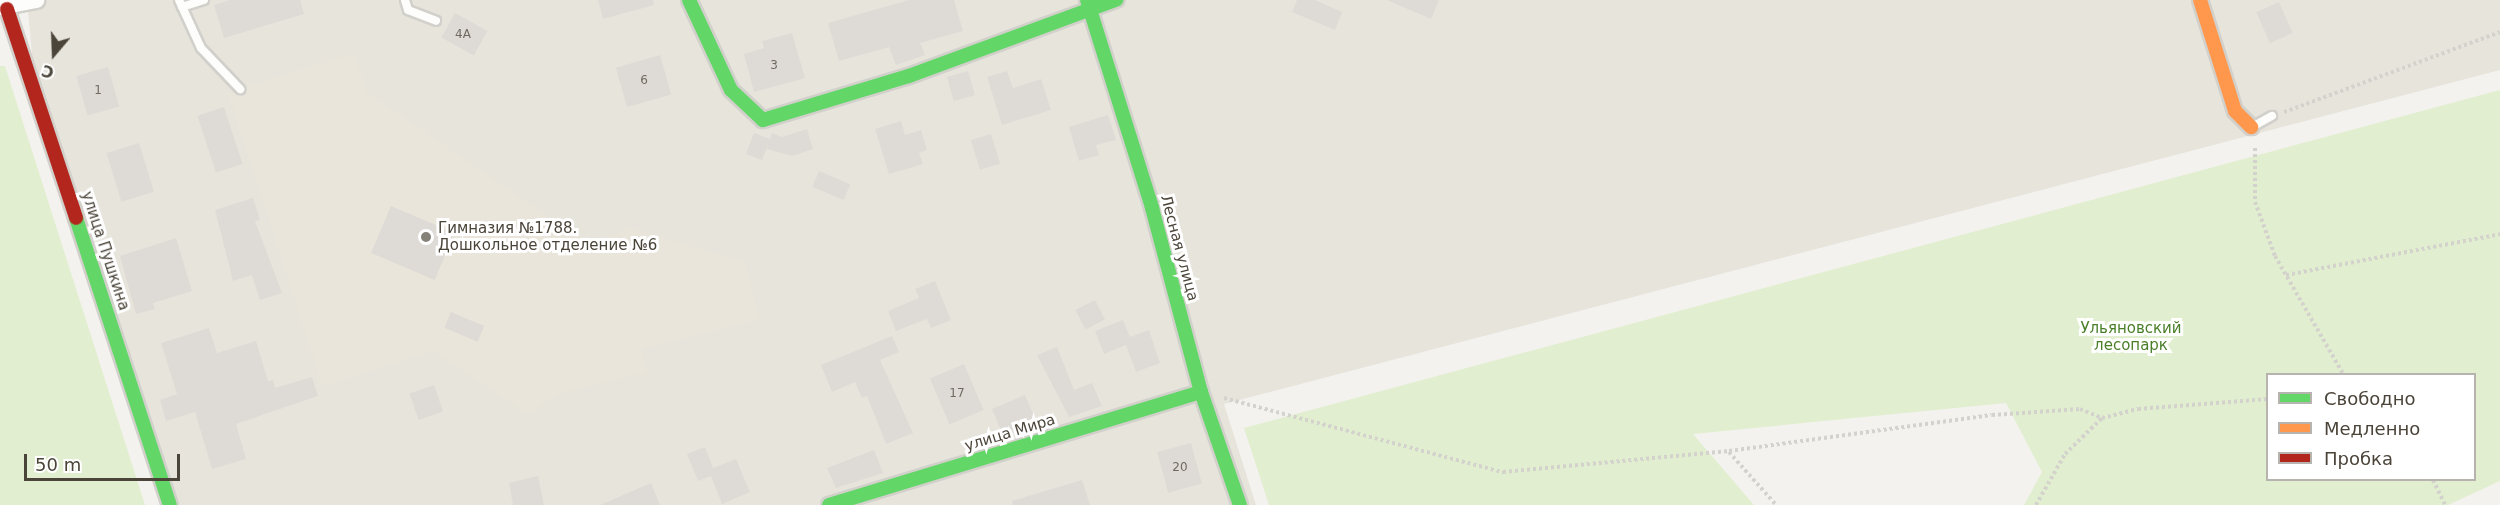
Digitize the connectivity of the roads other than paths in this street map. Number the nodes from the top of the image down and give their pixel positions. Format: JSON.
{"nodes":[{"id":1,"x":36,"y":0,"type":"edge"},
{"id":2,"x":204,"y":0,"type":"edge"},
{"id":3,"x":405,"y":0,"type":"edge"},
{"id":4,"x":689,"y":0,"type":"edge"},
{"id":5,"x":1116,"y":0,"type":"edge"},
{"id":6,"x":2200,"y":0,"type":"edge"},
{"id":7,"x":181,"y":4,"type":"edge"},
{"id":8,"x":1088,"y":4,"type":"edge"},
{"id":9,"x":3,"y":8,"type":"edge"},
{"id":10,"x":436,"y":21,"type":"dead end"},
{"id":11,"x":240,"y":90,"type":"dead end"},
{"id":12,"x":2272,"y":116,"type":"road end"},
{"id":13,"x":2251,"y":128,"type":"joint"},
{"id":14,"x":1200,"y":392,"type":"junction"},
{"id":15,"x":836,"y":504,"type":"edge"},
{"id":16,"x":170,"y":505,"type":"edge"},
{"id":17,"x":1240,"y":505,"type":"edge"}],
"edges":[{"from":1,"to":9,"type":"street"},
{"from":2,"to":7,"type":"lane"},
{"from":3,"to":10,"type":"lane"},
{"from":4,"to":8,"type":"street"},
{"from":5,"to":8,"type":"street"},
{"from":6,"to":13,"type":"street"},
{"from":7,"to":11,"type":"lane"},
{"from":8,"to":14,"type":"street","name":"Лесная улица"},
{"from":9,"to":16,"type":"street","name":"улица Пушкина"},
{"from":12,"to":13,"type":"lane"},
{"from":14,"to":15,"type":"street","name":"улица Мира"},
{"from":14,"to":17,"type":"street","name":"Лесная улица"}]}
